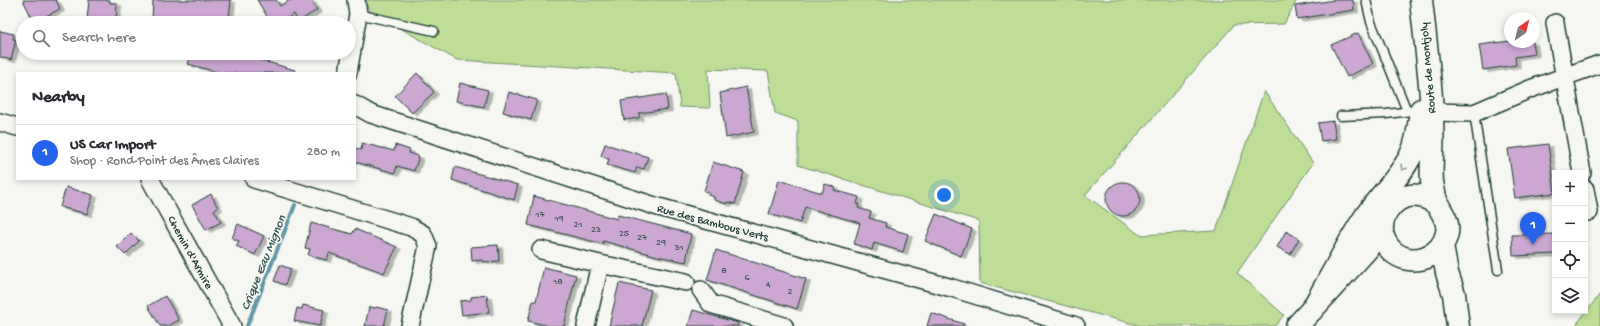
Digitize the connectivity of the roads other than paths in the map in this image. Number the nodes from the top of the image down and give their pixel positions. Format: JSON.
{"nodes":[{"id":1,"x":1366,"y":0,"type":"edge"},
{"id":2,"x":1422,"y":4,"type":"edge"},
{"id":3,"x":357,"y":7,"type":"edge"},
{"id":4,"x":1555,"y":23,"type":"dead end"},
{"id":5,"x":434,"y":31,"type":"dead end"},
{"id":6,"x":350,"y":60,"type":"edge"},
{"id":7,"x":1600,"y":64,"type":"edge"},
{"id":8,"x":348,"y":72,"type":"edge"},
{"id":9,"x":1566,"y":76,"type":"junction"},
{"id":10,"x":356,"y":106,"type":"edge"},
{"id":11,"x":1420,"y":111,"type":"junction"},
{"id":12,"x":1474,"y":113,"type":"junction"},
{"id":13,"x":1341,"y":116,"type":"dead end"},
{"id":14,"x":0,"y":122,"type":"edge"},
{"id":15,"x":16,"y":128,"type":"edge"},
{"id":16,"x":1432,"y":135,"type":"junction"},
{"id":17,"x":1582,"y":170,"type":"edge"},
{"id":18,"x":151,"y":180,"type":"edge"},
{"id":19,"x":257,"y":180,"type":"edge"},
{"id":20,"x":1401,"y":198,"type":"junction"},
{"id":21,"x":1438,"y":205,"type":"junction"},
{"id":22,"x":1588,"y":206,"type":"edge"},
{"id":23,"x":1589,"y":212,"type":"dead end"},
{"id":24,"x":1383,"y":219,"type":"junction"},
{"id":25,"x":1442,"y":246,"type":"junction"},
{"id":26,"x":541,"y":250,"type":"dead end"},
{"id":27,"x":1410,"y":259,"type":"junction"},
{"id":28,"x":600,"y":264,"type":"junction"},
{"id":29,"x":1498,"y":270,"type":"dead end"},
{"id":30,"x":1312,"y":310,"type":"junction"},
{"id":31,"x":1457,"y":318,"type":"edge"},
{"id":32,"x":743,"y":320,"type":"edge"},
{"id":33,"x":232,"y":326,"type":"edge"},
{"id":34,"x":410,"y":326,"type":"edge"},
{"id":35,"x":586,"y":326,"type":"edge"},
{"id":36,"x":784,"y":326,"type":"edge"},
{"id":37,"x":1076,"y":326,"type":"edge"},
{"id":38,"x":1297,"y":326,"type":"edge"}],
"edges":[{"from":1,"to":11,"type":"lane"},
{"from":2,"to":11,"type":"main road"},
{"from":3,"to":5,"type":"lane"},
{"from":4,"to":9,"type":"street"},
{"from":6,"to":8,"type":"street"},
{"from":7,"to":9,"type":"street"},
{"from":9,"to":12,"type":"street"},
{"from":9,"to":17,"type":"street"},
{"from":10,"to":37,"type":"street","name":"Rue des Bambous Verts"},
{"from":11,"to":12,"type":"street"},
{"from":11,"to":13,"type":"lane"},
{"from":11,"to":16,"type":"main road","name":"Route de Montjoly"},
{"from":11,"to":30,"type":"main road","one_way":true},
{"from":12,"to":29,"type":"lane"},
{"from":14,"to":15,"type":"street"},
{"from":16,"to":20,"type":"main road","name":"Route de Montjoly"},
{"from":16,"to":21,"type":"main road","name":"Route de Montjoly"},
{"from":18,"to":33,"type":"street","name":"Chemin d'Armire"},
{"from":19,"to":34,"type":"street"},
{"from":20,"to":21,"type":"main road"},
{"from":20,"to":24,"type":"main road"},
{"from":21,"to":25,"type":"main road"},
{"from":22,"to":23,"type":"street"},
{"from":24,"to":27,"type":"main road"},
{"from":24,"to":30,"type":"main road"},
{"from":25,"to":27,"type":"main road"},
{"from":25,"to":31,"type":"main road"},
{"from":26,"to":28,"type":"street"},
{"from":27,"to":30,"type":"main road"},
{"from":27,"to":31,"type":"main road"},
{"from":28,"to":32,"type":"street"},
{"from":28,"to":35,"type":"street"},
{"from":30,"to":38,"type":"main road"},
{"from":32,"to":36,"type":"street"}]}
